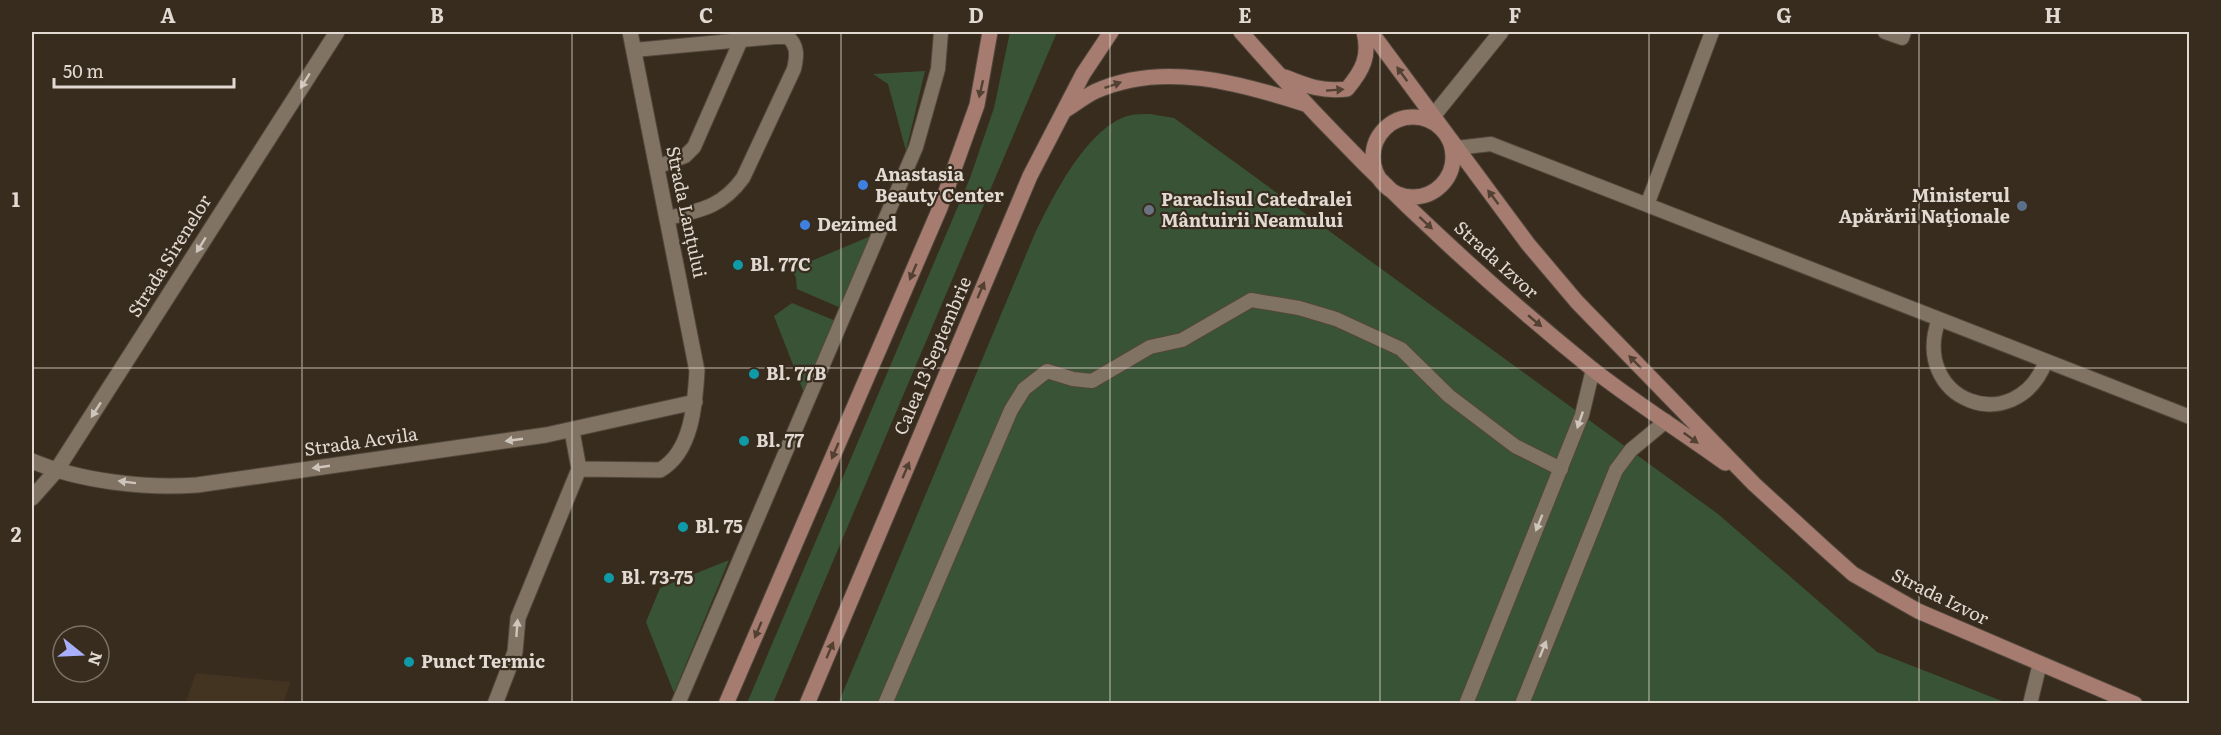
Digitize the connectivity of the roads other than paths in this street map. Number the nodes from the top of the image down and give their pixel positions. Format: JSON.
{"nodes":[{"id":1,"x":337,"y":32,"type":"edge"},
{"id":2,"x":630,"y":32,"type":"edge"},
{"id":3,"x":941,"y":32,"type":"edge"},
{"id":4,"x":990,"y":32,"type":"edge"},
{"id":5,"x":1111,"y":32,"type":"edge"},
{"id":6,"x":1241,"y":32,"type":"edge"},
{"id":7,"x":1364,"y":32,"type":"edge"},
{"id":8,"x":1371,"y":32,"type":"edge"},
{"id":9,"x":1501,"y":32,"type":"edge"},
{"id":10,"x":1712,"y":32,"type":"edge"},
{"id":11,"x":1885,"y":32,"type":"edge"},
{"id":12,"x":1904,"y":32,"type":"edge"},
{"id":13,"x":741,"y":40,"type":"junction"},
{"id":14,"x":634,"y":50,"type":"junction"},
{"id":15,"x":1279,"y":75,"type":"junction"},
{"id":16,"x":1305,"y":104,"type":"junction"},
{"id":17,"x":1062,"y":113,"type":"junction"},
{"id":18,"x":1442,"y":130,"type":"junction"},
{"id":19,"x":657,"y":167,"type":"junction"},
{"id":20,"x":1383,"y":184,"type":"junction"},
{"id":21,"x":1647,"y":204,"type":"junction"},
{"id":22,"x":668,"y":218,"type":"junction"},
{"id":23,"x":1939,"y":319,"type":"junction"},
{"id":24,"x":2046,"y":361,"type":"junction"},
{"id":25,"x":1593,"y":369,"type":"junction"},
{"id":26,"x":695,"y":402,"type":"junction"},
{"id":27,"x":2190,"y":417,"type":"edge"},
{"id":28,"x":1666,"y":421,"type":"junction"},
{"id":29,"x":572,"y":431,"type":"junction"},
{"id":30,"x":32,"y":461,"type":"edge"},
{"id":31,"x":579,"y":469,"type":"junction"},
{"id":32,"x":1561,"y":469,"type":"junction"},
{"id":33,"x":56,"y":471,"type":"junction"},
{"id":34,"x":1754,"y":484,"type":"junction"},
{"id":35,"x":32,"y":498,"type":"edge"},
{"id":36,"x":2040,"y":663,"type":"junction"},
{"id":37,"x":495,"y":704,"type":"edge"},
{"id":38,"x":678,"y":704,"type":"edge"},
{"id":39,"x":726,"y":704,"type":"edge"},
{"id":40,"x":807,"y":704,"type":"edge"},
{"id":41,"x":885,"y":704,"type":"edge"},
{"id":42,"x":1466,"y":704,"type":"edge"},
{"id":43,"x":1522,"y":704,"type":"edge"},
{"id":44,"x":2030,"y":704,"type":"edge"},
{"id":45,"x":2135,"y":704,"type":"edge"}],
"edges":[{"from":1,"to":33,"type":"street","name":"Strada Sirenelor","one_way":true},
{"from":2,"to":14,"type":"street","name":"Strada Lanțului"},
{"from":3,"to":38,"type":"lane"},
{"from":4,"to":39,"type":"main road","one_way":true},
{"from":5,"to":17,"type":"main road","name":"Calea 13 Septembrie"},
{"from":6,"to":15,"type":"main road","name":"Strada Izvor"},
{"from":15,"to":7,"type":"main road","one_way":true},
{"from":18,"to":8,"type":"main road","name":"Strada Izvor","one_way":true},
{"from":9,"to":18,"type":"street"},
{"from":10,"to":21,"type":"lane"},
{"from":11,"to":12,"type":"lane"},
{"from":13,"to":14,"type":"lane"},
{"from":13,"to":19,"type":"lane"},
{"from":13,"to":22,"type":"lane"},
{"from":14,"to":19,"type":"street","name":"Strada Lanțului"},
{"from":15,"to":16,"type":"main road","name":"Strada Izvor"},
{"from":17,"to":16,"type":"main road","one_way":true},
{"from":16,"to":20,"type":"main road","name":"Strada Izvor"},
{"from":40,"to":17,"type":"main road","name":"Calea 13 Septembrie","one_way":true},
{"from":18,"to":20,"type":"main road"},
{"from":18,"to":20,"type":"main road"},
{"from":18,"to":21,"type":"lane"},
{"from":34,"to":18,"type":"main road","name":"Strada Izvor","one_way":true},
{"from":19,"to":22,"type":"street","name":"Strada Lanțului"},
{"from":20,"to":25,"type":"main road","name":"Strada Izvor","one_way":true},
{"from":21,"to":23,"type":"lane"},
{"from":22,"to":26,"type":"street","name":"Strada Lanțului"},
{"from":23,"to":24,"type":"lane"},
{"from":23,"to":24,"type":"lane"},
{"from":24,"to":27,"type":"lane"},
{"from":25,"to":28,"type":"main road","name":"Strada Izvor"},
{"from":25,"to":32,"type":"lane","one_way":true},
{"from":26,"to":29,"type":"street","name":"Strada Acvila"},
{"from":26,"to":31,"type":"street","name":"Strada Lanțului"},
{"from":28,"to":34,"type":"main road","name":"Strada Izvor","one_way":true},
{"from":43,"to":28,"type":"lane","one_way":true},
{"from":29,"to":31,"type":"street"},
{"from":29,"to":33,"type":"street","name":"Strada Acvila","one_way":true},
{"from":30,"to":33,"type":"street","name":"Strada Acvila"},
{"from":37,"to":31,"type":"street","one_way":true},
{"from":32,"to":41,"type":"lane"},
{"from":32,"to":42,"type":"lane","one_way":true},
{"from":33,"to":35,"type":"street","name":"Strada Sirenelor"},
{"from":34,"to":36,"type":"main road","name":"Strada Izvor"},
{"from":36,"to":44,"type":"lane"},
{"from":36,"to":45,"type":"main road","name":"Strada Izvor"}]}
